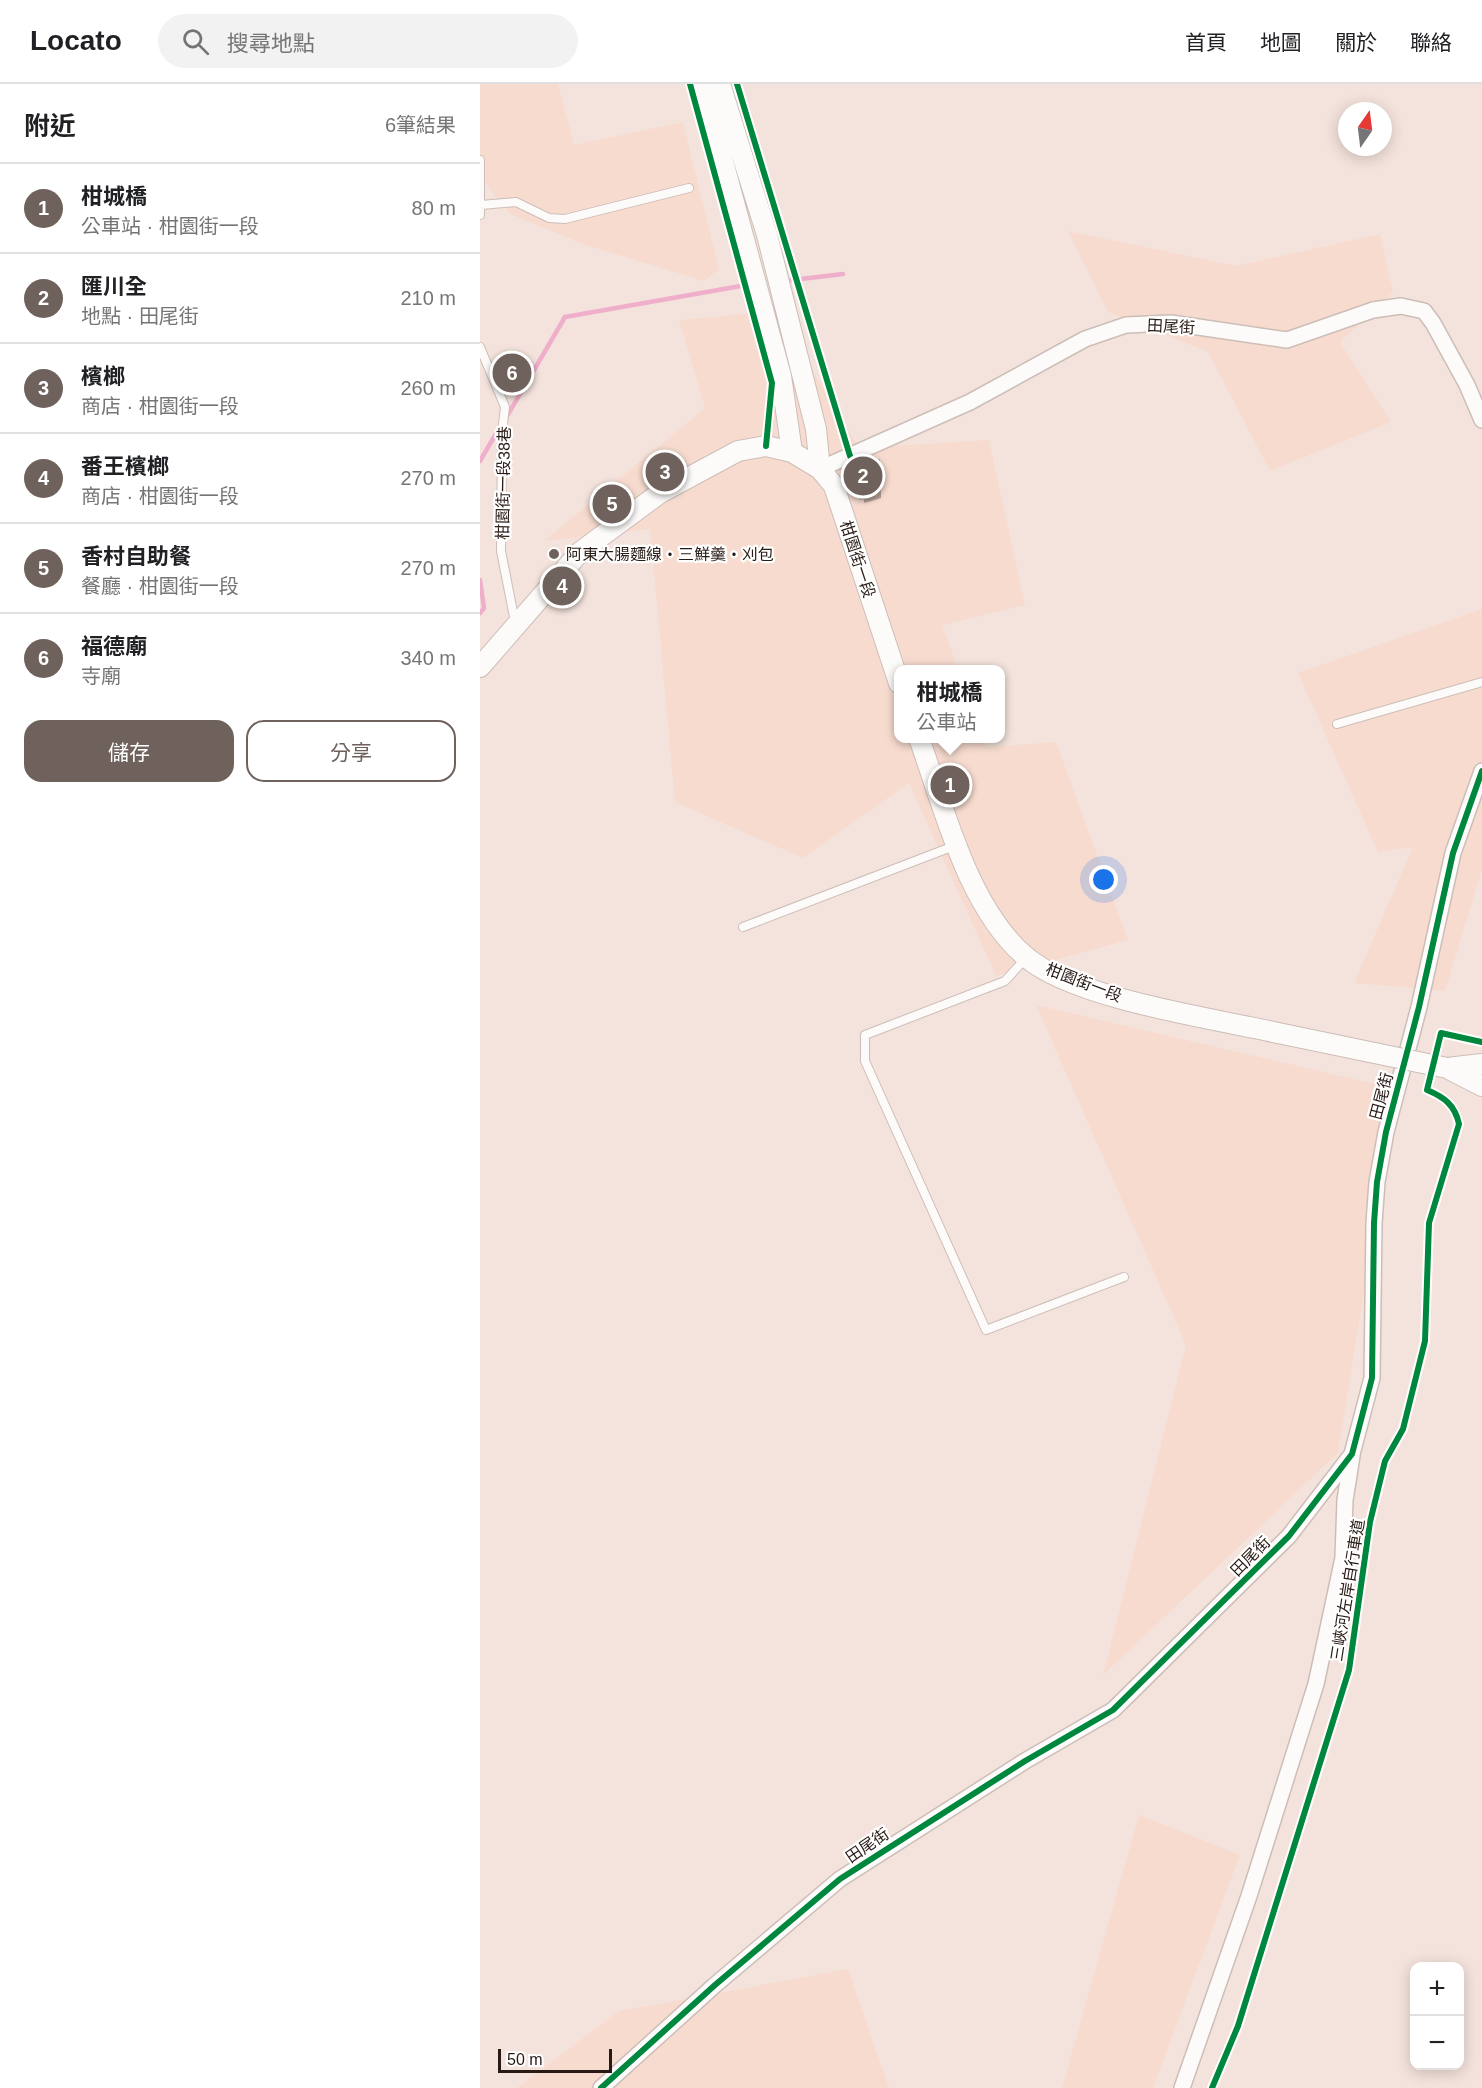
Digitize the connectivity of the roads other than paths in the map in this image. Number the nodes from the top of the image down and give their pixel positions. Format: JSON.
{"nodes":[{"id":1,"x":702,"y":84,"type":"edge"},
{"id":2,"x":720,"y":84,"type":"edge"},
{"id":3,"x":480,"y":160,"type":"edge"},
{"id":4,"x":689,"y":188,"type":"dead end"},
{"id":5,"x":481,"y":204,"type":"edge"},
{"id":6,"x":480,"y":215,"type":"edge"},
{"id":7,"x":480,"y":347,"type":"edge"},
{"id":8,"x":1482,"y":420,"type":"edge"},
{"id":9,"x":792,"y":452,"type":"junction"},
{"id":10,"x":820,"y":469,"type":"junction"},
{"id":11,"x":516,"y":623,"type":"junction"},
{"id":12,"x":480,"y":667,"type":"edge"},
{"id":13,"x":894,"y":668,"type":"edge"},
{"id":14,"x":1482,"y":682,"type":"edge"},
{"id":15,"x":1337,"y":724,"type":"dead end"},
{"id":16,"x":921,"y":743,"type":"edge"},
{"id":17,"x":1482,"y":771,"type":"edge"},
{"id":18,"x":957,"y":844,"type":"junction"},
{"id":19,"x":742,"y":927,"type":"dead end"},
{"id":20,"x":1026,"y":958,"type":"junction"},
{"id":21,"x":1482,"y":1064,"type":"edge"},
{"id":22,"x":1447,"y":1068,"type":"junction"},
{"id":23,"x":1482,"y":1086,"type":"edge"},
{"id":24,"x":1124,"y":1277,"type":"dead end"},
{"id":25,"x":1352,"y":1454,"type":"junction"},
{"id":26,"x":601,"y":2088,"type":"edge"},
{"id":27,"x":1182,"y":2088,"type":"edge"}],
"edges":[{"from":1,"to":9,"type":"street"},
{"from":2,"to":10,"type":"street"},
{"from":3,"to":5,"type":"lane"},
{"from":4,"to":5,"type":"lane"},
{"from":5,"to":6,"type":"lane"},
{"from":7,"to":11,"type":"lane","name":"柑園街一段38巷"},
{"from":8,"to":10,"type":"street","name":"田尾街"},
{"from":9,"to":10,"type":"street","name":"柑園街一段"},
{"from":9,"to":11,"type":"street","name":"柑園街一段"},
{"from":10,"to":13,"type":"street","name":"柑園街一段"},
{"from":11,"to":12,"type":"street","name":"柑園街一段"},
{"from":14,"to":15,"type":"lane"},
{"from":16,"to":18,"type":"street","name":"柑園街一段"},
{"from":17,"to":25,"type":"street","name":"田尾街"},
{"from":18,"to":19,"type":"lane"},
{"from":18,"to":20,"type":"street","name":"柑園街一段"},
{"from":20,"to":22,"type":"street","name":"柑園街一段","bridge":true},
{"from":20,"to":24,"type":"lane"},
{"from":21,"to":22,"type":"street"},
{"from":22,"to":23,"type":"street"},
{"from":25,"to":26,"type":"street","name":"田尾街"},
{"from":25,"to":27,"type":"street"}]}
